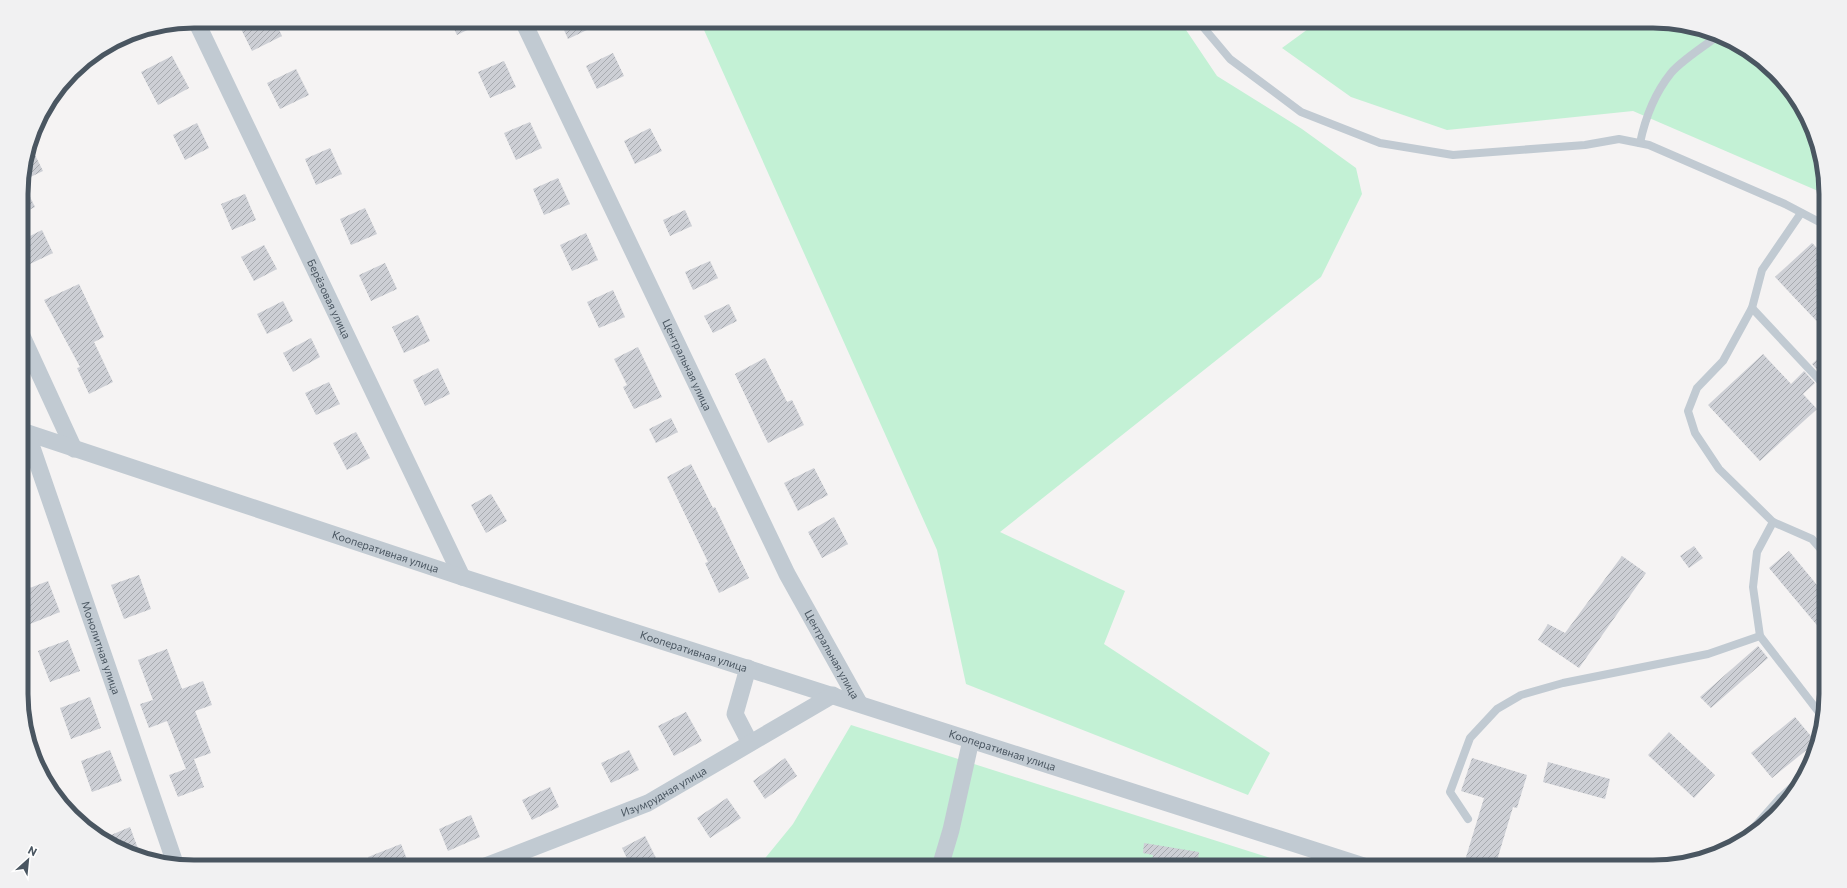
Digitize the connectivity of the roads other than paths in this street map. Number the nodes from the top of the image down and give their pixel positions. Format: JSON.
{"nodes":[{"id":1,"x":199,"y":28,"type":"edge"},
{"id":2,"x":526,"y":28,"type":"edge"},
{"id":3,"x":1204,"y":28,"type":"edge"},
{"id":4,"x":1713,"y":40,"type":"edge"},
{"id":5,"x":1640,"y":144,"type":"junction"},
{"id":6,"x":1801,"y":213,"type":"junction"},
{"id":7,"x":1819,"y":222,"type":"edge"},
{"id":8,"x":1752,"y":308,"type":"junction"},
{"id":9,"x":28,"y":349,"type":"edge"},
{"id":10,"x":1819,"y":380,"type":"edge"},
{"id":11,"x":28,"y":433,"type":"edge"},
{"id":12,"x":28,"y":441,"type":"edge"},
{"id":13,"x":74,"y":449,"type":"junction"},
{"id":14,"x":1773,"y":522,"type":"junction"},
{"id":15,"x":1819,"y":547,"type":"edge"},
{"id":16,"x":462,"y":577,"type":"junction"},
{"id":17,"x":1760,"y":636,"type":"junction"},
{"id":18,"x":748,"y":668,"type":"junction"},
{"id":19,"x":832,"y":695,"type":"junction"},
{"id":20,"x":859,"y":704,"type":"junction"},
{"id":21,"x":1818,"y":712,"type":"edge"},
{"id":22,"x":971,"y":740,"type":"junction"},
{"id":23,"x":750,"y":743,"type":"junction"},
{"id":24,"x":1788,"y":791,"type":"edge"},
{"id":25,"x":1780,"y":798,"type":"joint"},
{"id":26,"x":1468,"y":820,"type":"dead end"},
{"id":27,"x":1760,"y":821,"type":"edge"},
{"id":28,"x":174,"y":859,"type":"edge"},
{"id":29,"x":501,"y":860,"type":"edge"},
{"id":30,"x":942,"y":860,"type":"edge"},
{"id":31,"x":1345,"y":860,"type":"edge"}],
"edges":[{"from":1,"to":16,"type":"street","name":"Берёзовая улица"},
{"from":2,"to":20,"type":"street","name":"Центральная улица"},
{"from":3,"to":5,"type":"lane"},
{"from":4,"to":5,"type":"lane"},
{"from":5,"to":6,"type":"lane"},
{"from":6,"to":7,"type":"lane"},
{"from":6,"to":8,"type":"lane"},
{"from":8,"to":10,"type":"lane"},
{"from":8,"to":14,"type":"lane"},
{"from":9,"to":13,"type":"street"},
{"from":11,"to":13,"type":"street","name":"Кооперативная улица"},
{"from":12,"to":28,"type":"street","name":"Монолитная улица"},
{"from":13,"to":16,"type":"street","name":"Кооперативная улица"},
{"from":14,"to":15,"type":"lane"},
{"from":14,"to":17,"type":"lane"},
{"from":16,"to":18,"type":"street","name":"Кооперативная улица"},
{"from":17,"to":21,"type":"lane"},
{"from":17,"to":26,"type":"lane"},
{"from":18,"to":19,"type":"street","name":"Кооперативная улица"},
{"from":18,"to":23,"type":"street"},
{"from":19,"to":20,"type":"street","name":"Кооперативная улица"},
{"from":19,"to":23,"type":"street","name":"Изумрудная улица"},
{"from":20,"to":22,"type":"street","name":"Кооперативная улица"},
{"from":22,"to":30,"type":"street"},
{"from":22,"to":31,"type":"street","name":"Кооперативная улица"},
{"from":23,"to":29,"type":"street","name":"Изумрудная улица"},
{"from":24,"to":25,"type":"lane"},
{"from":25,"to":27,"type":"lane"}]}
